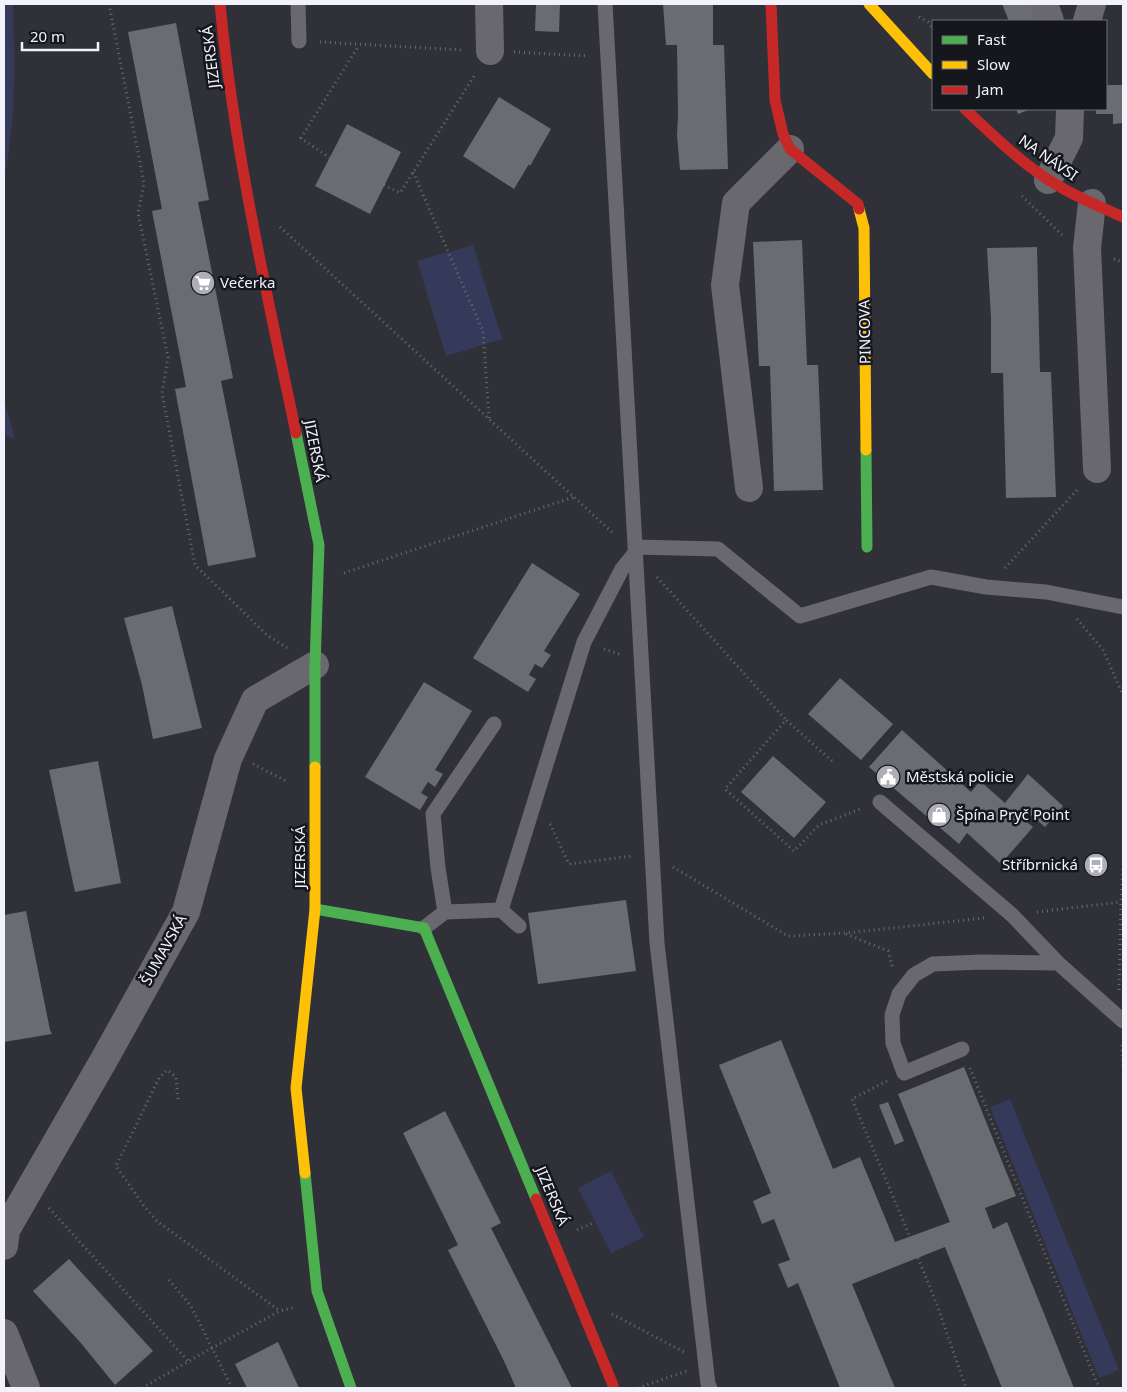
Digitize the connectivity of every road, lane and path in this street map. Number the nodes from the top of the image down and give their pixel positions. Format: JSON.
{"nodes":[{"id":1,"x":109,"y":4,"type":"edge"},
{"id":2,"x":220,"y":4,"type":"edge"},
{"id":3,"x":298,"y":4,"type":"edge"},
{"id":4,"x":489,"y":4,"type":"edge"},
{"id":5,"x":605,"y":4,"type":"edge"},
{"id":6,"x":771,"y":4,"type":"edge"},
{"id":7,"x":869,"y":4,"type":"edge"},
{"id":8,"x":1044,"y":4,"type":"edge"},
{"id":9,"x":1092,"y":4,"type":"edge"},
{"id":10,"x":1050,"y":20,"type":"edge"},
{"id":11,"x":1088,"y":20,"type":"edge"},
{"id":12,"x":299,"y":41,"type":"joint"},
{"id":13,"x":359,"y":44,"type":"junction"},
{"id":14,"x":490,"y":51,"type":"junction"},
{"id":15,"x":608,"y":57,"type":"junction"},
{"id":16,"x":932,"y":73,"type":"edge"},
{"id":17,"x":966,"y":110,"type":"edge"},
{"id":18,"x":1070,"y":110,"type":"edge"},
{"id":19,"x":790,"y":149,"type":"junction"},
{"id":20,"x":330,"y":158,"type":"dead end"},
{"id":21,"x":413,"y":172,"type":"junction"},
{"id":22,"x":1048,"y":180,"type":"junction"},
{"id":23,"x":384,"y":185,"type":"dead end"},
{"id":24,"x":1092,"y":204,"type":"junction"},
{"id":25,"x":1123,"y":217,"type":"edge"},
{"id":26,"x":276,"y":223,"type":"dead end"},
{"id":27,"x":489,"y":418,"type":"junction"},
{"id":28,"x":1096,"y":468,"type":"joint"},
{"id":29,"x":749,"y":488,"type":"dead end"},
{"id":30,"x":574,"y":497,"type":"junction"},
{"id":31,"x":867,"y":547,"type":"dead end"},
{"id":32,"x":635,"y":550,"type":"junction"},
{"id":33,"x":318,"y":582,"type":"junction"},
{"id":34,"x":986,"y":587,"type":"junction"},
{"id":35,"x":1046,"y":592,"type":"junction"},
{"id":36,"x":1123,"y":607,"type":"edge"},
{"id":37,"x":584,"y":642,"type":"junction"},
{"id":38,"x":641,"y":661,"type":"junction"},
{"id":39,"x":316,"y":665,"type":"junction"},
{"id":40,"x":1123,"y":695,"type":"edge"},
{"id":41,"x":786,"y":720,"type":"junction"},
{"id":42,"x":494,"y":724,"type":"dead end"},
{"id":43,"x":230,"y":753,"type":"junction"},
{"id":44,"x":832,"y":761,"type":"dead end"},
{"id":45,"x":315,"y":795,"type":"junction"},
{"id":46,"x":536,"y":796,"type":"junction"},
{"id":47,"x":880,"y":802,"type":"joint"},
{"id":48,"x":652,"y":854,"type":"junction"},
{"id":49,"x":1123,"y":865,"type":"edge"},
{"id":50,"x":1121,"y":902,"type":"junction"},
{"id":51,"x":315,"y":909,"type":"junction"},
{"id":52,"x":501,"y":910,"type":"junction"},
{"id":53,"x":445,"y":912,"type":"junction"},
{"id":54,"x":1032,"y":913,"type":"dead end"},
{"id":55,"x":992,"y":917,"type":"dead end"},
{"id":56,"x":518,"y":926,"type":"dead end"},
{"id":57,"x":424,"y":928,"type":"junction"},
{"id":58,"x":846,"y":933,"type":"junction"},
{"id":59,"x":1058,"y":963,"type":"junction"},
{"id":60,"x":899,"y":994,"type":"junction"},
{"id":61,"x":1119,"y":995,"type":"dead end"},
{"id":62,"x":1123,"y":1021,"type":"edge"},
{"id":63,"x":1122,"y":1045,"type":"dead end"},
{"id":64,"x":962,"y":1049,"type":"joint"},
{"id":65,"x":1123,"y":1069,"type":"edge"},
{"id":66,"x":904,"y":1073,"type":"junction"},
{"id":67,"x":178,"y":1100,"type":"dead end"},
{"id":68,"x":30,"y":1188,"type":"junction"},
{"id":69,"x":910,"y":1237,"type":"dead end"},
{"id":70,"x":4,"y":1246,"type":"edge"},
{"id":71,"x":918,"y":1258,"type":"dead end"},
{"id":72,"x":169,"y":1280,"type":"dead end"},
{"id":73,"x":321,"y":1300,"type":"junction"},
{"id":74,"x":280,"y":1311,"type":"junction"},
{"id":75,"x":611,"y":1313,"type":"dead end"},
{"id":76,"x":4,"y":1333,"type":"edge"},
{"id":77,"x":212,"y":1348,"type":"junction"},
{"id":78,"x":188,"y":1361,"type":"junction"},
{"id":79,"x":706,"y":1365,"type":"junction"},
{"id":80,"x":614,"y":1384,"type":"dead end"},
{"id":81,"x":26,"y":1388,"type":"edge"},
{"id":82,"x":142,"y":1388,"type":"edge"},
{"id":83,"x":232,"y":1388,"type":"edge"},
{"id":84,"x":351,"y":1388,"type":"edge"},
{"id":85,"x":638,"y":1388,"type":"edge"},
{"id":86,"x":710,"y":1388,"type":"edge"},
{"id":87,"x":966,"y":1388,"type":"edge"},
{"id":88,"x":1099,"y":1388,"type":"edge"}],
"edges":[{"from":1,"to":39,"type":"path"},
{"from":2,"to":33,"type":"street","name":"JIZERSKÁ"},
{"from":3,"to":12,"type":"lane"},
{"from":4,"to":14,"type":"street"},
{"from":5,"to":15,"type":"lane"},
{"from":6,"to":19,"type":"street"},
{"from":7,"to":16,"type":"street"},
{"from":8,"to":10,"type":"street"},
{"from":9,"to":11,"type":"street"},
{"from":12,"to":13,"type":"path"},
{"from":13,"to":14,"type":"path"},
{"from":13,"to":20,"type":"path"},
{"from":14,"to":15,"type":"path"},
{"from":14,"to":21,"type":"path"},
{"from":15,"to":32,"type":"lane"},
{"from":17,"to":22,"type":"street","name":"NA NÁVSI"},
{"from":18,"to":22,"type":"street"},
{"from":19,"to":29,"type":"street"},
{"from":19,"to":31,"type":"street","name":"PINCOVA"},
{"from":21,"to":23,"type":"path"},
{"from":21,"to":27,"type":"path"},
{"from":22,"to":24,"type":"street","name":"NA NÁVSI"},
{"from":24,"to":25,"type":"street","name":"NA NÁVSI"},
{"from":24,"to":28,"type":"street"},
{"from":26,"to":27,"type":"path"},
{"from":27,"to":30,"type":"path"},
{"from":28,"to":34,"type":"path"},
{"from":30,"to":32,"type":"path"},
{"from":30,"to":33,"type":"path"},
{"from":32,"to":34,"type":"lane"},
{"from":32,"to":37,"type":"lane"},
{"from":32,"to":38,"type":"lane"},
{"from":32,"to":41,"type":"path"},
{"from":33,"to":39,"type":"street","name":"JIZERSKÁ"},
{"from":34,"to":35,"type":"lane"},
{"from":35,"to":36,"type":"lane"},
{"from":35,"to":40,"type":"path"},
{"from":37,"to":38,"type":"path"},
{"from":37,"to":46,"type":"lane"},
{"from":38,"to":48,"type":"lane"},
{"from":39,"to":43,"type":"street","name":"ŠUMAVSKÁ"},
{"from":39,"to":45,"type":"street","name":"JIZERSKÁ"},
{"from":41,"to":44,"type":"path"},
{"from":41,"to":47,"type":"path"},
{"from":42,"to":53,"type":"lane"},
{"from":43,"to":45,"type":"path"},
{"from":43,"to":68,"type":"street","name":"ŠUMAVSKÁ"},
{"from":45,"to":51,"type":"street","name":"JIZERSKÁ"},
{"from":46,"to":48,"type":"path"},
{"from":46,"to":52,"type":"lane"},
{"from":47,"to":59,"type":"lane"},
{"from":48,"to":58,"type":"path"},
{"from":48,"to":79,"type":"lane"},
{"from":49,"to":50,"type":"path"},
{"from":50,"to":54,"type":"path"},
{"from":50,"to":61,"type":"path"},
{"from":51,"to":57,"type":"street","name":"JIZERSKÁ"},
{"from":51,"to":73,"type":"street","name":"JIZERSKÁ"},
{"from":52,"to":53,"type":"lane"},
{"from":52,"to":56,"type":"lane"},
{"from":53,"to":57,"type":"lane"},
{"from":55,"to":58,"type":"path"},
{"from":57,"to":80,"type":"street","name":"JIZERSKÁ"},
{"from":58,"to":60,"type":"path"},
{"from":59,"to":60,"type":"lane"},
{"from":59,"to":62,"type":"lane"},
{"from":60,"to":66,"type":"lane"},
{"from":63,"to":65,"type":"path"},
{"from":64,"to":66,"type":"lane"},
{"from":64,"to":88,"type":"path"},
{"from":66,"to":69,"type":"path"},
{"from":67,"to":74,"type":"path"},
{"from":68,"to":70,"type":"street","name":"ŠUMAVSKÁ"},
{"from":68,"to":78,"type":"path"},
{"from":71,"to":87,"type":"path"},
{"from":72,"to":77,"type":"path"},
{"from":73,"to":74,"type":"path"},
{"from":73,"to":84,"type":"street","name":"JIZERSKÁ"},
{"from":74,"to":77,"type":"path"},
{"from":75,"to":79,"type":"path"},
{"from":76,"to":81,"type":"street"},
{"from":77,"to":78,"type":"path"},
{"from":77,"to":83,"type":"path"},
{"from":78,"to":82,"type":"path"},
{"from":79,"to":85,"type":"path"},
{"from":79,"to":86,"type":"lane"}]}
